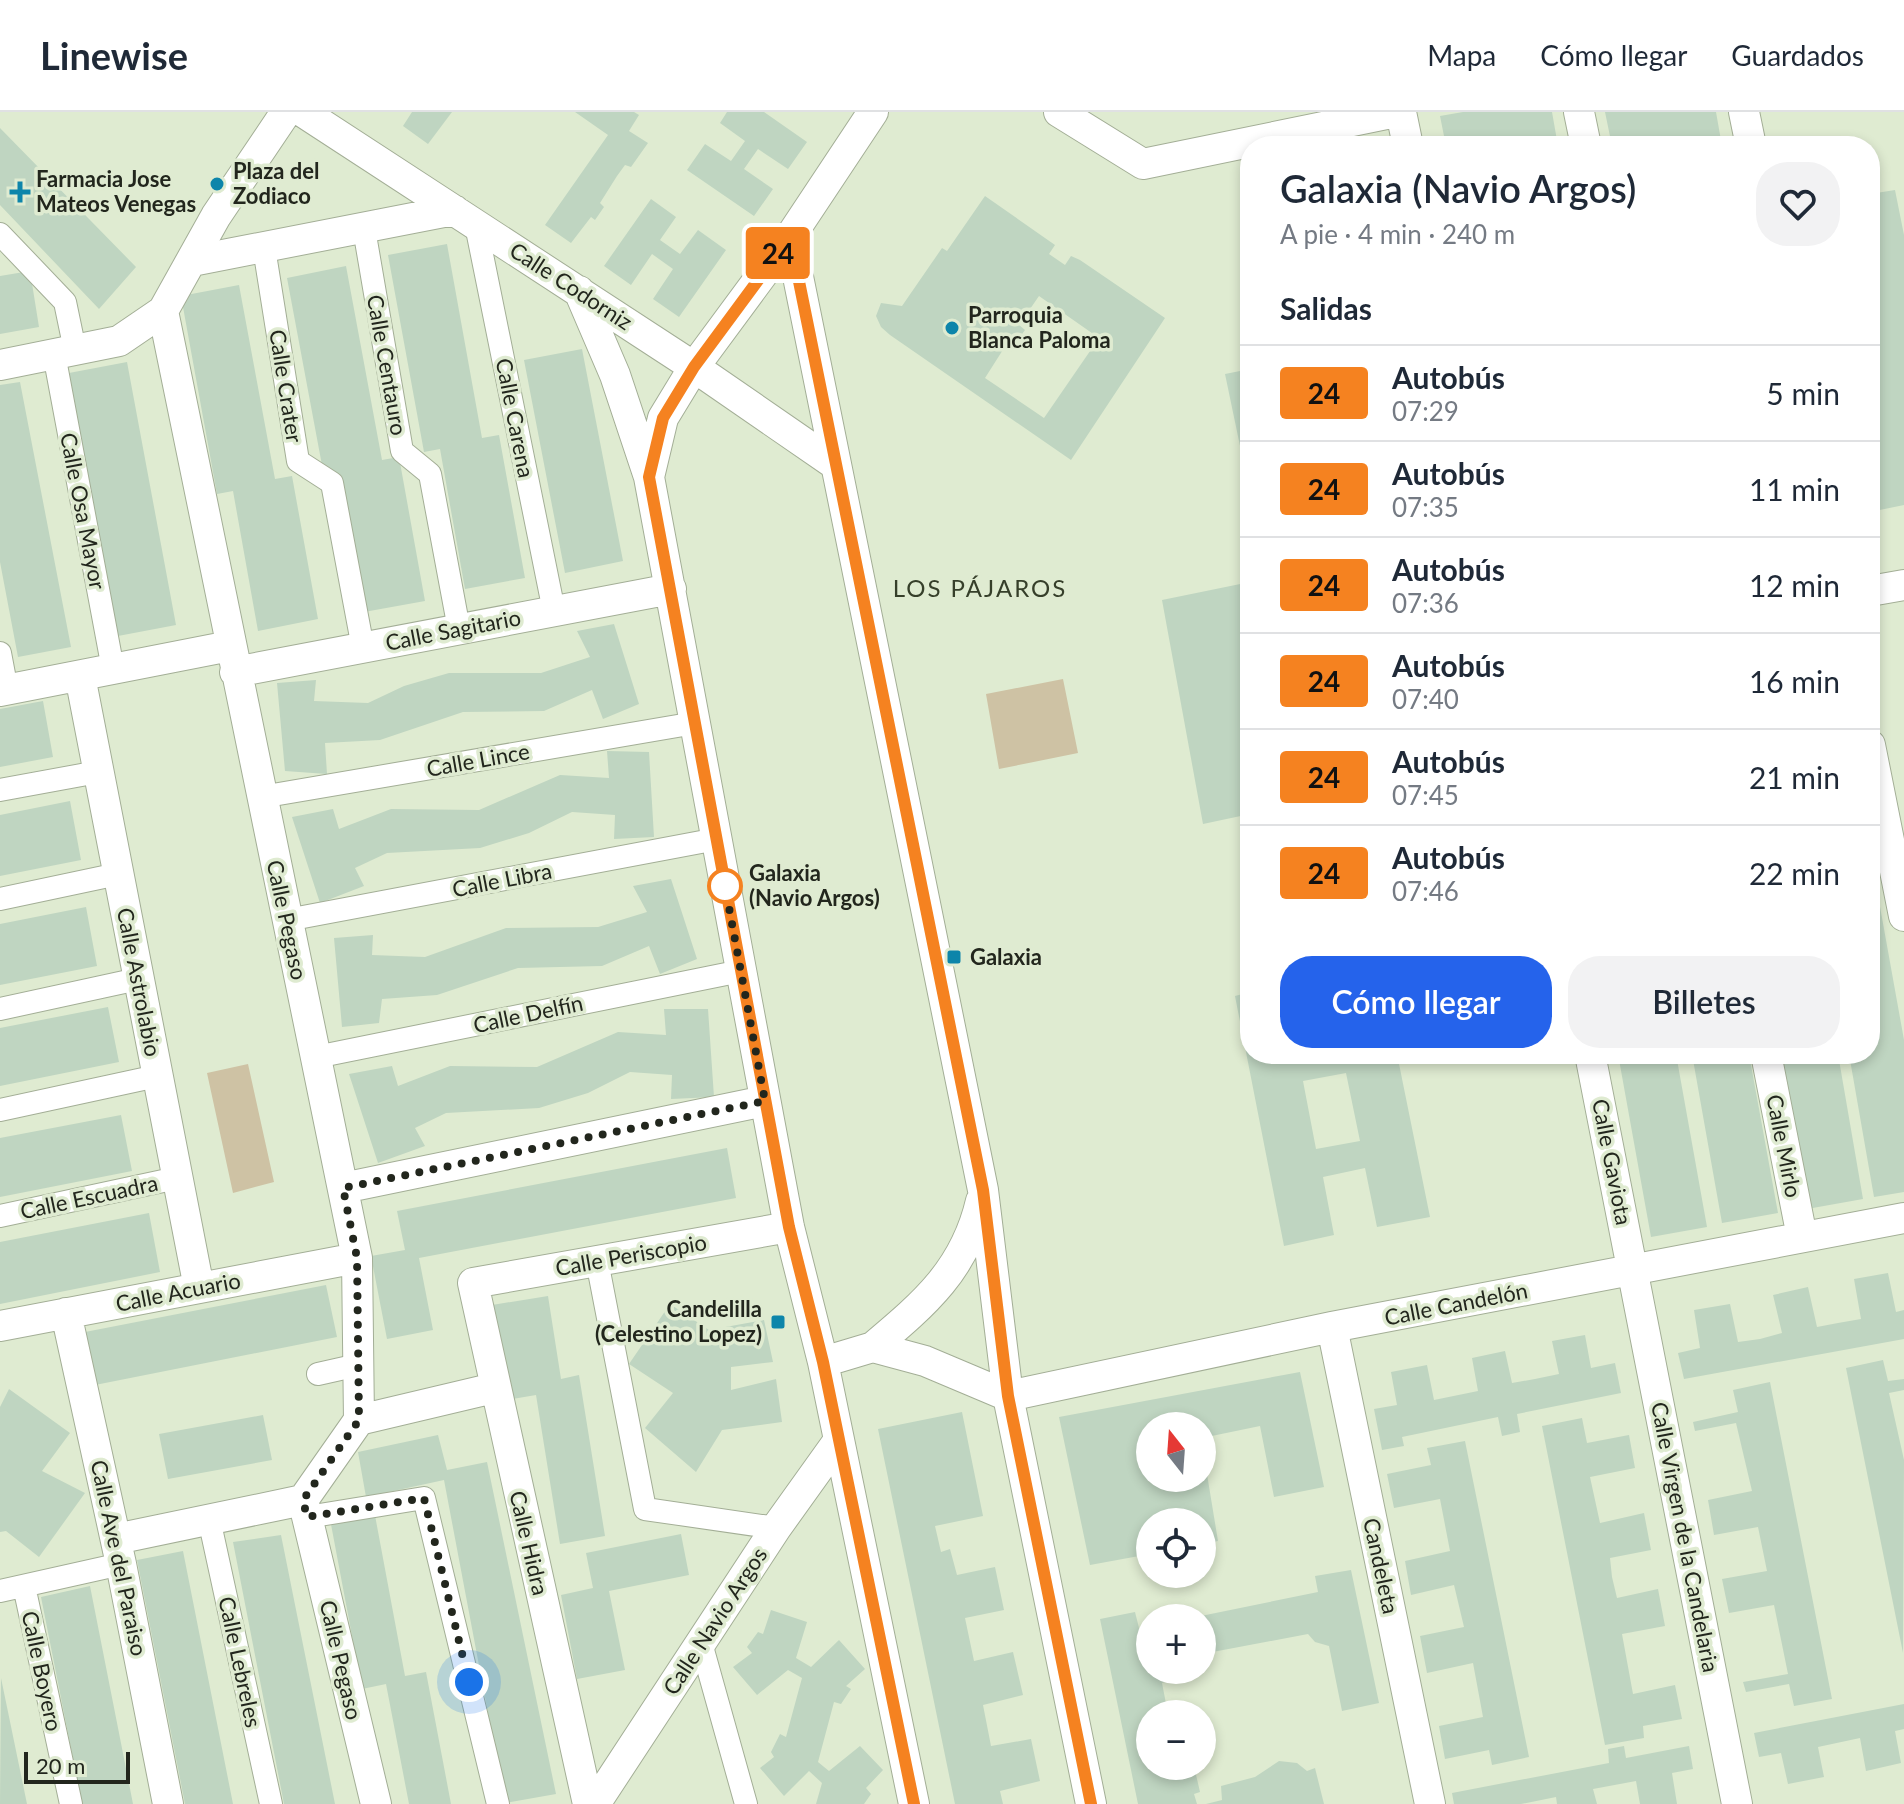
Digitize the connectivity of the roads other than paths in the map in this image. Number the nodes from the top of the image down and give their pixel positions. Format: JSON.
{"nodes":[{"id":1,"x":286,"y":112,"type":"edge"},
{"id":2,"x":303,"y":112,"type":"edge"},
{"id":3,"x":873,"y":112,"type":"edge"},
{"id":4,"x":1059,"y":112,"type":"edge"},
{"id":5,"x":1398,"y":112,"type":"edge"},
{"id":6,"x":1579,"y":112,"type":"edge"},
{"id":7,"x":1744,"y":112,"type":"edge"},
{"id":8,"x":1280,"y":136,"type":"edge"},
{"id":9,"x":1405,"y":136,"type":"edge"},
{"id":10,"x":1584,"y":136,"type":"edge"},
{"id":11,"x":1749,"y":136,"type":"edge"},
{"id":12,"x":1240,"y":144,"type":"edge"},
{"id":13,"x":465,"y":218,"type":"junction"},
{"id":14,"x":364,"y":229,"type":"junction"},
{"id":15,"x":790,"y":237,"type":"junction"},
{"id":16,"x":4,"y":242,"type":"edge"},
{"id":17,"x":264,"y":248,"type":"junction"},
{"id":18,"x":192,"y":261,"type":"junction"},
{"id":19,"x":579,"y":291,"type":"junction"},
{"id":20,"x":163,"y":311,"type":"junction"},
{"id":21,"x":64,"y":352,"type":"junction"},
{"id":22,"x":0,"y":365,"type":"edge"},
{"id":23,"x":694,"y":367,"type":"junction"},
{"id":24,"x":836,"y":465,"type":"junction"},
{"id":25,"x":649,"y":477,"type":"junction"},
{"id":26,"x":1904,"y":585,"type":"edge"},
{"id":27,"x":671,"y":589,"type":"junction"},
{"id":28,"x":1880,"y":589,"type":"edge"},
{"id":29,"x":554,"y":611,"type":"junction"},
{"id":30,"x":459,"y":629,"type":"junction"},
{"id":31,"x":363,"y":648,"type":"junction"},
{"id":32,"x":0,"y":653,"type":"edge"},
{"id":33,"x":233,"y":659,"type":"junction"},
{"id":34,"x":113,"y":669,"type":"junction"},
{"id":35,"x":80,"y":676,"type":"junction"},
{"id":36,"x":4,"y":690,"type":"edge"},
{"id":37,"x":695,"y":723,"type":"junction"},
{"id":38,"x":98,"y":772,"type":"junction"},
{"id":39,"x":0,"y":790,"type":"edge"},
{"id":40,"x":261,"y":797,"type":"junction"},
{"id":41,"x":1880,"y":804,"type":"edge"},
{"id":42,"x":717,"y":839,"type":"junction"},
{"id":43,"x":1889,"y":857,"type":"edge"},
{"id":44,"x":118,"y":874,"type":"junction"},
{"id":45,"x":0,"y":899,"type":"edge"},
{"id":46,"x":1904,"y":916,"type":"edge"},
{"id":47,"x":287,"y":920,"type":"junction"},
{"id":48,"x":741,"y":971,"type":"junction"},
{"id":49,"x":138,"y":979,"type":"junction"},
{"id":50,"x":0,"y":1009,"type":"edge"},
{"id":51,"x":316,"y":1057,"type":"junction"},
{"id":52,"x":1592,"y":1064,"type":"edge"},
{"id":53,"x":1768,"y":1064,"type":"edge"},
{"id":54,"x":157,"y":1076,"type":"junction"},
{"id":55,"x":765,"y":1101,"type":"junction"},
{"id":56,"x":0,"y":1110,"type":"edge"},
{"id":57,"x":177,"y":1178,"type":"junction"},
{"id":58,"x":343,"y":1188,"type":"junction"},
{"id":59,"x":983,"y":1190,"type":"junction"},
{"id":60,"x":0,"y":1216,"type":"edge"},
{"id":61,"x":1904,"y":1218,"type":"edge"},
{"id":62,"x":789,"y":1227,"type":"junction"},
{"id":63,"x":1802,"y":1237,"type":"junction"},
{"id":64,"x":357,"y":1258,"type":"junction"},
{"id":65,"x":597,"y":1261,"type":"junction"},
{"id":66,"x":1633,"y":1270,"type":"junction"},
{"id":67,"x":473,"y":1283,"type":"joint"},
{"id":68,"x":199,"y":1288,"type":"junction"},
{"id":69,"x":66,"y":1313,"type":"junction"},
{"id":70,"x":0,"y":1326,"type":"edge"},
{"id":71,"x":1332,"y":1327,"type":"junction"},
{"id":72,"x":873,"y":1347,"type":"junction"},
{"id":73,"x":823,"y":1362,"type":"junction"},
{"id":74,"x":358,"y":1365,"type":"junction"},
{"id":75,"x":318,"y":1374,"type":"dead end"},
{"id":76,"x":494,"y":1388,"type":"junction"},
{"id":77,"x":1008,"y":1396,"type":"junction"},
{"id":78,"x":359,"y":1420,"type":"junction"},
{"id":79,"x":839,"y":1440,"type":"junction"},
{"id":80,"x":305,"y":1508,"type":"junction"},
{"id":81,"x":209,"y":1519,"type":"junction"},
{"id":82,"x":776,"y":1528,"type":"junction"},
{"id":83,"x":118,"y":1552,"type":"junction"},
{"id":84,"x":24,"y":1586,"type":"junction"},
{"id":85,"x":0,"y":1591,"type":"edge"},
{"id":86,"x":701,"y":1643,"type":"junction"},
{"id":87,"x":71,"y":1804,"type":"edge"},
{"id":88,"x":168,"y":1804,"type":"edge"},
{"id":89,"x":271,"y":1804,"type":"edge"},
{"id":90,"x":376,"y":1804,"type":"edge"},
{"id":91,"x":498,"y":1804,"type":"edge"},
{"id":92,"x":588,"y":1804,"type":"edge"},
{"id":93,"x":595,"y":1804,"type":"edge"},
{"id":94,"x":746,"y":1804,"type":"edge"},
{"id":95,"x":914,"y":1804,"type":"edge"},
{"id":96,"x":1091,"y":1804,"type":"edge"},
{"id":97,"x":1430,"y":1804,"type":"edge"},
{"id":98,"x":1737,"y":1804,"type":"edge"}],
"edges":[{"from":1,"to":18,"type":"street"},
{"from":2,"to":13,"type":"street","name":"Calle Codorniz"},
{"from":3,"to":15,"type":"street"},
{"from":4,"to":12,"type":"street"},
{"from":5,"to":8,"type":"street"},
{"from":5,"to":9,"type":"street"},
{"from":6,"to":10,"type":"street"},
{"from":7,"to":11,"type":"street"},
{"from":13,"to":14,"type":"street"},
{"from":13,"to":19,"type":"street","name":"Calle Codorniz"},
{"from":13,"to":29,"type":"street","name":"Calle Carena"},
{"from":14,"to":17,"type":"street"},
{"from":14,"to":30,"type":"street","name":"Calle Centauro"},
{"from":15,"to":23,"type":"street"},
{"from":15,"to":24,"type":"street"},
{"from":16,"to":21,"type":"street","name":"Calle Osa Mayor"},
{"from":17,"to":18,"type":"street"},
{"from":17,"to":31,"type":"street","name":"Calle Crater"},
{"from":18,"to":20,"type":"street"},
{"from":19,"to":23,"type":"street","name":"Calle Codorniz"},
{"from":19,"to":25,"type":"street"},
{"from":20,"to":21,"type":"street"},
{"from":20,"to":33,"type":"street","name":"Calle Pegaso"},
{"from":21,"to":22,"type":"street"},
{"from":21,"to":34,"type":"street","name":"Calle Osa Mayor"},
{"from":23,"to":24,"type":"street","name":"Calle Codorniz"},
{"from":23,"to":25,"type":"street"},
{"from":24,"to":59,"type":"street"},
{"from":25,"to":27,"type":"street"},
{"from":26,"to":28,"type":"street"},
{"from":27,"to":29,"type":"street","name":"Calle Sagitario"},
{"from":27,"to":37,"type":"street"},
{"from":29,"to":30,"type":"street","name":"Calle Sagitario"},
{"from":30,"to":31,"type":"street","name":"Calle Sagitario"},
{"from":31,"to":33,"type":"street","name":"Calle Sagitario"},
{"from":32,"to":36,"type":"street"},
{"from":33,"to":34,"type":"street","name":"Calle Sagitario"},
{"from":33,"to":40,"type":"street","name":"Calle Pegaso"},
{"from":34,"to":35,"type":"street","name":"Calle Sagitario"},
{"from":35,"to":36,"type":"street","name":"Calle Sagitario"},
{"from":35,"to":38,"type":"street","name":"Calle Astrolabio"},
{"from":37,"to":40,"type":"street","name":"Calle Lince"},
{"from":37,"to":42,"type":"street"},
{"from":38,"to":39,"type":"street"},
{"from":38,"to":44,"type":"street","name":"Calle Astrolabio"},
{"from":40,"to":47,"type":"street","name":"Calle Pegaso"},
{"from":41,"to":43,"type":"street"},
{"from":42,"to":47,"type":"street","name":"Calle Libra"},
{"from":42,"to":48,"type":"street"},
{"from":43,"to":46,"type":"street"},
{"from":44,"to":45,"type":"street"},
{"from":44,"to":49,"type":"street","name":"Calle Astrolabio"},
{"from":47,"to":51,"type":"street","name":"Calle Pegaso"},
{"from":48,"to":51,"type":"street","name":"Calle Delfín"},
{"from":48,"to":55,"type":"street"},
{"from":49,"to":50,"type":"street"},
{"from":49,"to":54,"type":"street","name":"Calle Astrolabio"},
{"from":51,"to":58,"type":"street","name":"Calle Pegaso"},
{"from":52,"to":66,"type":"street","name":"Calle Gaviota"},
{"from":53,"to":63,"type":"street","name":"Calle Mirlo"},
{"from":54,"to":56,"type":"street"},
{"from":54,"to":57,"type":"street","name":"Calle Astrolabio"},
{"from":55,"to":58,"type":"street"},
{"from":55,"to":62,"type":"street"},
{"from":57,"to":60,"type":"street","name":"Calle Escuadra"},
{"from":57,"to":68,"type":"street","name":"Calle Astrolabio"},
{"from":58,"to":64,"type":"street","name":"Calle Pegaso"},
{"from":59,"to":72,"type":"street"},
{"from":59,"to":77,"type":"street"},
{"from":61,"to":63,"type":"street","name":"Calle Candelón"},
{"from":62,"to":65,"type":"street","name":"Calle Periscopio"},
{"from":62,"to":73,"type":"street"},
{"from":63,"to":66,"type":"street","name":"Calle Candelón"},
{"from":64,"to":68,"type":"street","name":"Calle Acuario"},
{"from":64,"to":74,"type":"street","name":"Calle Pegaso"},
{"from":65,"to":67,"type":"street","name":"Calle Periscopio"},
{"from":65,"to":82,"type":"street"},
{"from":66,"to":71,"type":"street","name":"Calle Candelón"},
{"from":66,"to":98,"type":"street","name":"Calle Virgen de la Candelaria"},
{"from":67,"to":76,"type":"street","name":"Calle Hidra"},
{"from":68,"to":69,"type":"street","name":"Calle Acuario"},
{"from":69,"to":70,"type":"street","name":"Calle Acuario"},
{"from":69,"to":83,"type":"street","name":"Calle Ave del Paraiso"},
{"from":71,"to":77,"type":"street","name":"Calle Candelón"},
{"from":71,"to":97,"type":"street","name":"Candeleta"},
{"from":72,"to":73,"type":"street"},
{"from":72,"to":77,"type":"street"},
{"from":73,"to":79,"type":"street"},
{"from":74,"to":75,"type":"street"},
{"from":74,"to":78,"type":"street","name":"Calle Pegaso"},
{"from":76,"to":78,"type":"street"},
{"from":76,"to":92,"type":"street","name":"Calle Hidra"},
{"from":77,"to":96,"type":"street"},
{"from":78,"to":80,"type":"street"},
{"from":79,"to":82,"type":"street","name":"Calle Navio Argos"},
{"from":79,"to":95,"type":"street"},
{"from":80,"to":81,"type":"street"},
{"from":80,"to":90,"type":"street","name":"Calle Pegaso"},
{"from":80,"to":91,"type":"street"},
{"from":81,"to":83,"type":"street"},
{"from":81,"to":89,"type":"street","name":"Calle Lebreles"},
{"from":82,"to":86,"type":"street","name":"Calle Navio Argos"},
{"from":83,"to":84,"type":"street"},
{"from":83,"to":88,"type":"street","name":"Calle Ave del Paraiso"},
{"from":84,"to":85,"type":"street"},
{"from":84,"to":87,"type":"street","name":"Calle Boyero"},
{"from":86,"to":93,"type":"street","name":"Calle Navio Argos"},
{"from":86,"to":94,"type":"street"}]}
